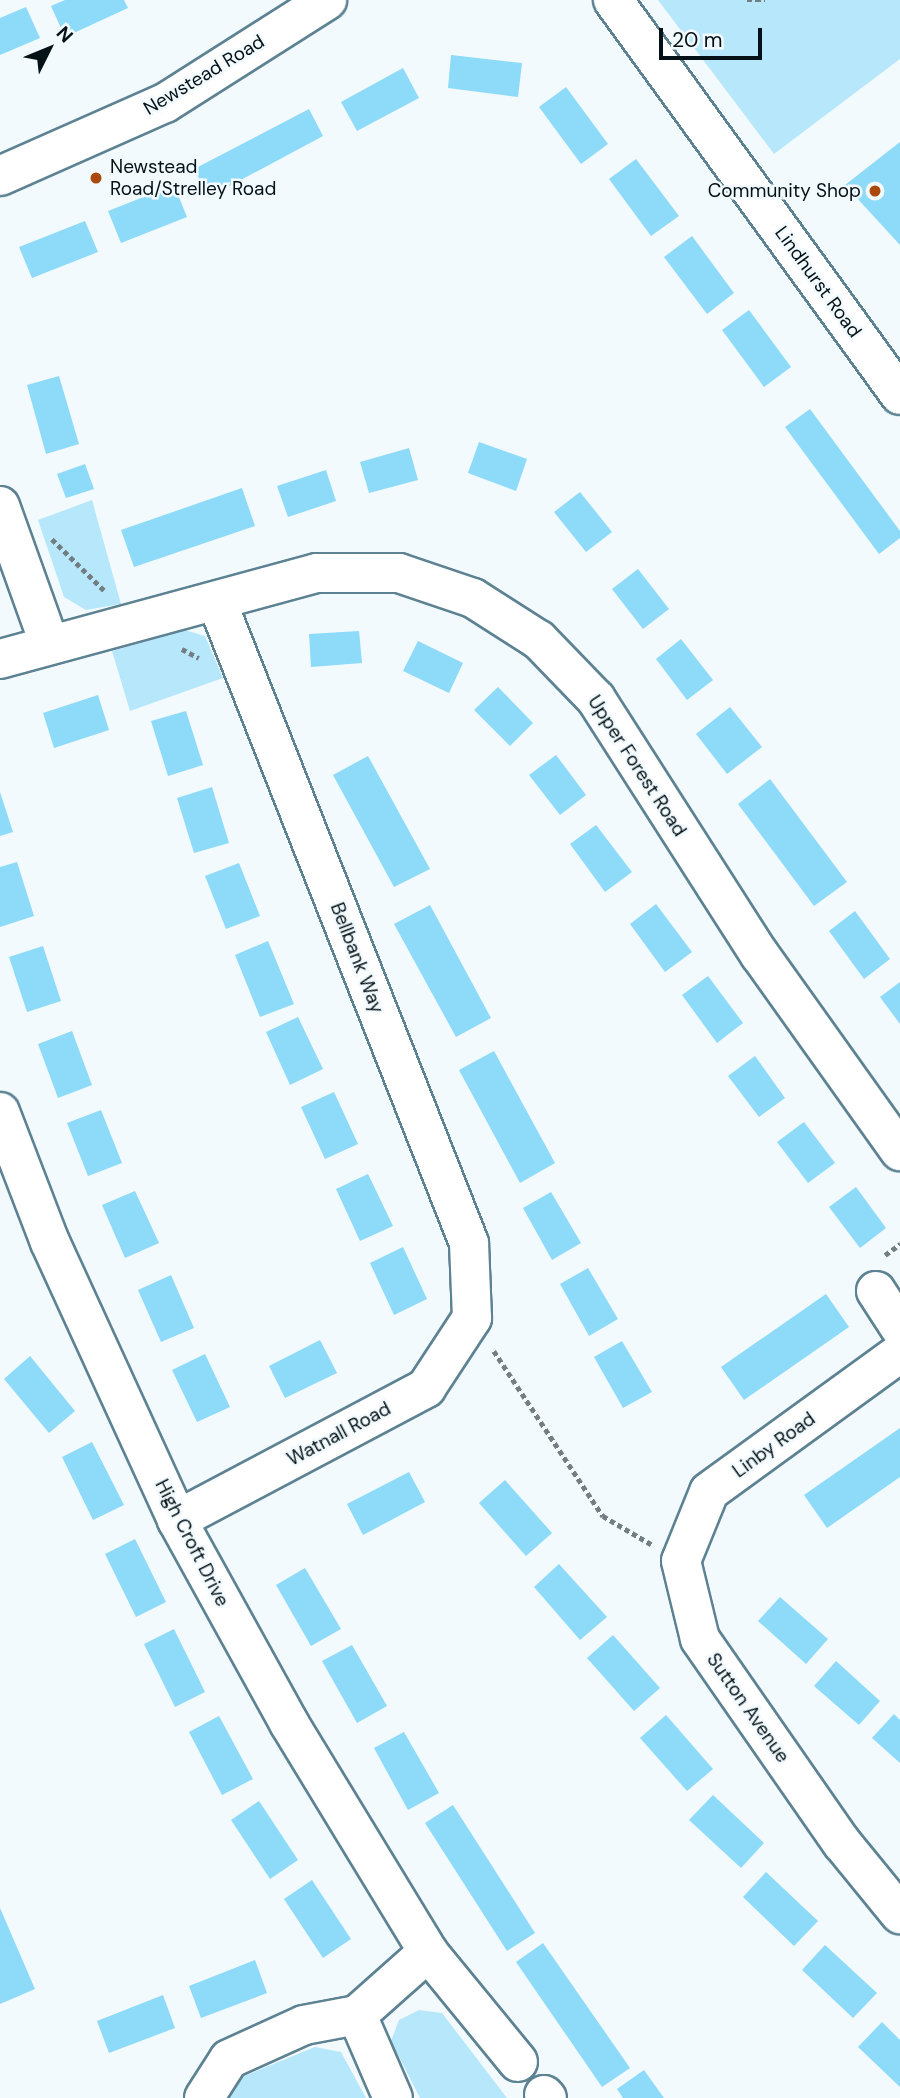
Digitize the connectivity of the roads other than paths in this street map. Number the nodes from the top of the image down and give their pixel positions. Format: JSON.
{"nodes":[{"id":1,"x":327,"y":0,"type":"edge"},
{"id":2,"x":613,"y":0,"type":"edge"},
{"id":3,"x":0,"y":176,"type":"edge"},
{"id":4,"x":900,"y":395,"type":"edge"},
{"id":5,"x":0,"y":506,"type":"edge"},
{"id":6,"x":217,"y":602,"type":"junction"},
{"id":7,"x":49,"y":643,"type":"junction"},
{"id":8,"x":0,"y":659,"type":"edge"},
{"id":9,"x":0,"y":1112,"type":"edge"},
{"id":10,"x":900,"y":1151,"type":"edge"},
{"id":11,"x":876,"y":1292,"type":"dead end"},
{"id":12,"x":472,"y":1318,"type":"joint"},
{"id":13,"x":900,"y":1328,"type":"edge"},
{"id":14,"x":900,"y":1353,"type":"edge"},
{"id":15,"x":177,"y":1520,"type":"junction"},
{"id":16,"x":681,"y":1561,"type":"joint"},
{"id":17,"x":842,"y":1843,"type":"junction"},
{"id":18,"x":900,"y":1882,"type":"edge"},
{"id":19,"x":900,"y":1914,"type":"edge"},
{"id":20,"x":428,"y":1952,"type":"junction"},
{"id":21,"x":357,"y":2015,"type":"junction"},
{"id":22,"x":518,"y":2062,"type":"dead end"},
{"id":23,"x":204,"y":2098,"type":"edge"},
{"id":24,"x":393,"y":2098,"type":"edge"}],
"edges":[{"from":1,"to":3,"type":"street","name":"Newstead Road"},
{"from":2,"to":4,"type":"street","name":"Lindhurst Road"},
{"from":5,"to":7,"type":"street"},
{"from":6,"to":7,"type":"street","name":"Upper Forest Road"},
{"from":6,"to":10,"type":"street","name":"Upper Forest Road"},
{"from":6,"to":12,"type":"street","name":"Bellbank Way"},
{"from":7,"to":8,"type":"street","name":"Upper Forest Road"},
{"from":9,"to":15,"type":"street","name":"High Croft Drive"},
{"from":11,"to":13,"type":"street"},
{"from":12,"to":15,"type":"street","name":"Watnall Road"},
{"from":14,"to":16,"type":"street","name":"Linby Road"},
{"from":15,"to":20,"type":"street","name":"High Croft Drive"},
{"from":16,"to":17,"type":"street","name":"Sutton Avenue"},
{"from":17,"to":18,"type":"street","name":"Sutton Avenue"},
{"from":17,"to":19,"type":"street","name":"Sutton Avenue"},
{"from":20,"to":21,"type":"street"},
{"from":20,"to":22,"type":"street","name":"High Croft Drive"},
{"from":21,"to":23,"type":"street"},
{"from":21,"to":24,"type":"street"}]}
